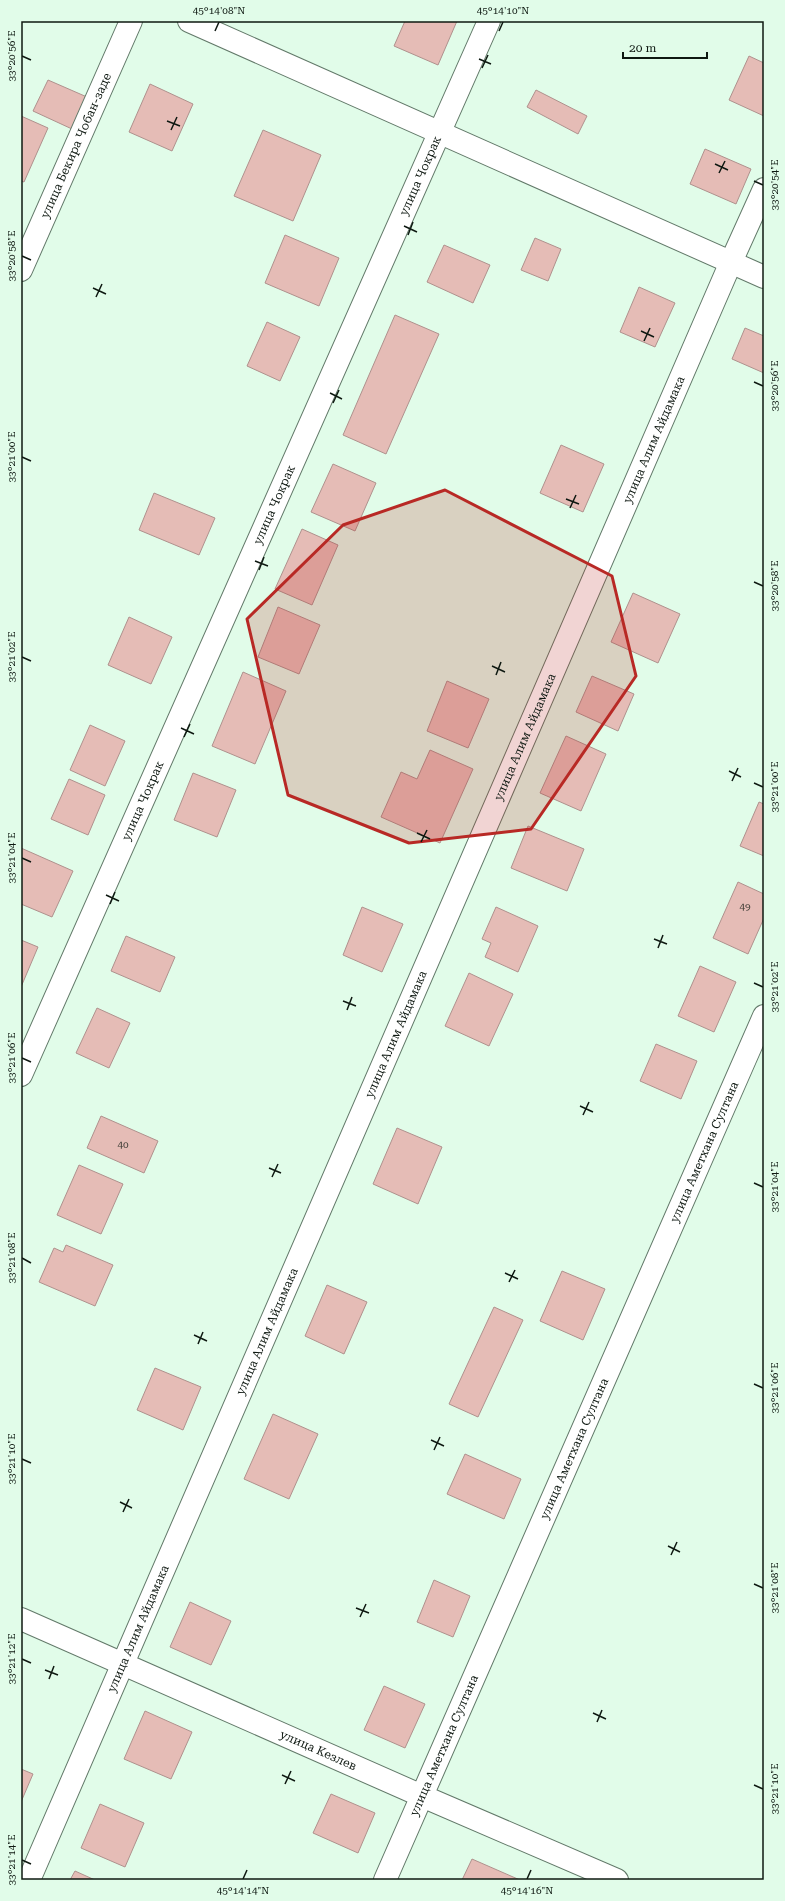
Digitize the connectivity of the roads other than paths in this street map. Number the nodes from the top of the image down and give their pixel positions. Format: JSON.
{"nodes":[{"id":1,"x":131,"y":21,"type":"edge"},
{"id":2,"x":189,"y":21,"type":"edge"},
{"id":3,"x":489,"y":21,"type":"edge"},
{"id":4,"x":439,"y":133,"type":"junction"},
{"id":5,"x":764,"y":189,"type":"edge"},
{"id":6,"x":731,"y":262,"type":"junction"},
{"id":7,"x":21,"y":270,"type":"edge"},
{"id":8,"x":764,"y":277,"type":"edge"},
{"id":9,"x":764,"y":1016,"type":"edge"},
{"id":10,"x":21,"y":1075,"type":"edge"},
{"id":11,"x":21,"y":1619,"type":"edge"},
{"id":12,"x":124,"y":1664,"type":"junction"},
{"id":13,"x":422,"y":1796,"type":"junction"},
{"id":14,"x":29,"y":1880,"type":"edge"},
{"id":15,"x":384,"y":1880,"type":"edge"},
{"id":16,"x":617,"y":1880,"type":"edge"}],
"edges":[{"from":1,"to":7,"type":"street","name":"улица Бекира Чобан-заде"},
{"from":2,"to":4,"type":"street"},
{"from":3,"to":4,"type":"street","name":"улица Чокрак"},
{"from":4,"to":6,"type":"street"},
{"from":4,"to":10,"type":"street","name":"улица Чокрак"},
{"from":5,"to":6,"type":"street","name":"улица Алим Айдамака"},
{"from":6,"to":8,"type":"street"},
{"from":6,"to":12,"type":"street","name":"улица Алим Айдамака"},
{"from":9,"to":13,"type":"street","name":"улица Аметхана Султана"},
{"from":11,"to":12,"type":"street","name":"улица Кезлев"},
{"from":12,"to":13,"type":"street","name":"улица Кезлев"},
{"from":12,"to":14,"type":"street","name":"улица Алим Айдамака"},
{"from":13,"to":15,"type":"street","name":"улица Аметхана Султана"},
{"from":13,"to":16,"type":"street","name":"улица Кезлев"}]}
